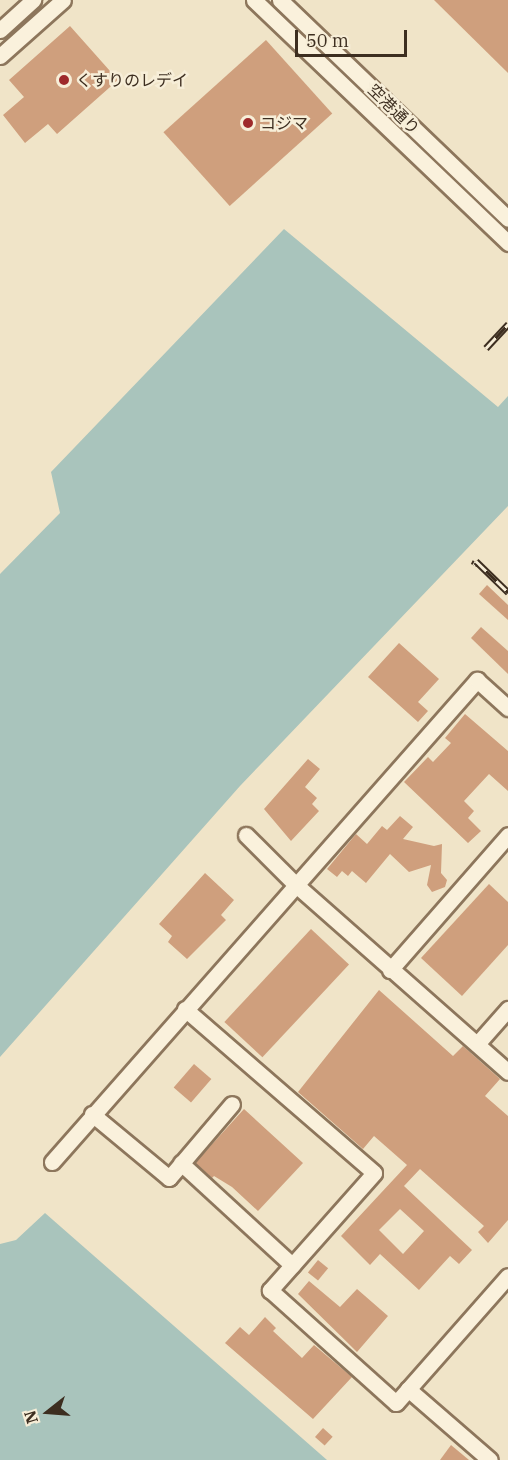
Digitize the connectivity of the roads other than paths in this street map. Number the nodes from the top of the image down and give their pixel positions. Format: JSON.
{"nodes":[{"id":1,"x":63,"y":0,"type":"edge"},
{"id":2,"x":255,"y":0,"type":"edge"},
{"id":3,"x":280,"y":0,"type":"edge"},
{"id":4,"x":25,"y":3,"type":"edge"},
{"id":5,"x":0,"y":30,"type":"edge"},
{"id":6,"x":0,"y":56,"type":"edge"},
{"id":7,"x":508,"y":219,"type":"edge"},
{"id":8,"x":508,"y":243,"type":"edge"},
{"id":9,"x":508,"y":708,"type":"edge"},
{"id":10,"x":508,"y":834,"type":"edge"},
{"id":11,"x":246,"y":835,"type":"dead end"},
{"id":12,"x":295,"y":884,"type":"junction"},
{"id":13,"x":390,"y":970,"type":"junction"},
{"id":14,"x":185,"y":1009,"type":"junction"},
{"id":15,"x":508,"y":1009,"type":"edge"},
{"id":16,"x":477,"y":1044,"type":"junction"},
{"id":17,"x":508,"y":1072,"type":"edge"},
{"id":18,"x":232,"y":1104,"type":"dead end"},
{"id":19,"x":92,"y":1114,"type":"junction"},
{"id":20,"x":52,"y":1162,"type":"dead end"},
{"id":21,"x":181,"y":1163,"type":"junction"},
{"id":22,"x":292,"y":1265,"type":"junction"},
{"id":23,"x":506,"y":1283,"type":"edge"},
{"id":24,"x":408,"y":1389,"type":"junction"},
{"id":25,"x":490,"y":1460,"type":"edge"}],
"edges":[{"from":1,"to":6,"type":"street"},
{"from":2,"to":8,"type":"street","name":"空港通り"},
{"from":3,"to":7,"type":"street"},
{"from":4,"to":5,"type":"street"},
{"from":9,"to":12,"type":"street"},
{"from":10,"to":13,"type":"street"},
{"from":11,"to":12,"type":"street"},
{"from":12,"to":13,"type":"street"},
{"from":12,"to":14,"type":"street"},
{"from":13,"to":16,"type":"street"},
{"from":14,"to":19,"type":"street"},
{"from":14,"to":22,"type":"street"},
{"from":15,"to":16,"type":"street"},
{"from":16,"to":17,"type":"street"},
{"from":18,"to":21,"type":"street"},
{"from":19,"to":20,"type":"street"},
{"from":19,"to":21,"type":"street"},
{"from":21,"to":22,"type":"street"},
{"from":22,"to":24,"type":"street"},
{"from":23,"to":24,"type":"street"},
{"from":24,"to":25,"type":"street"}]}
